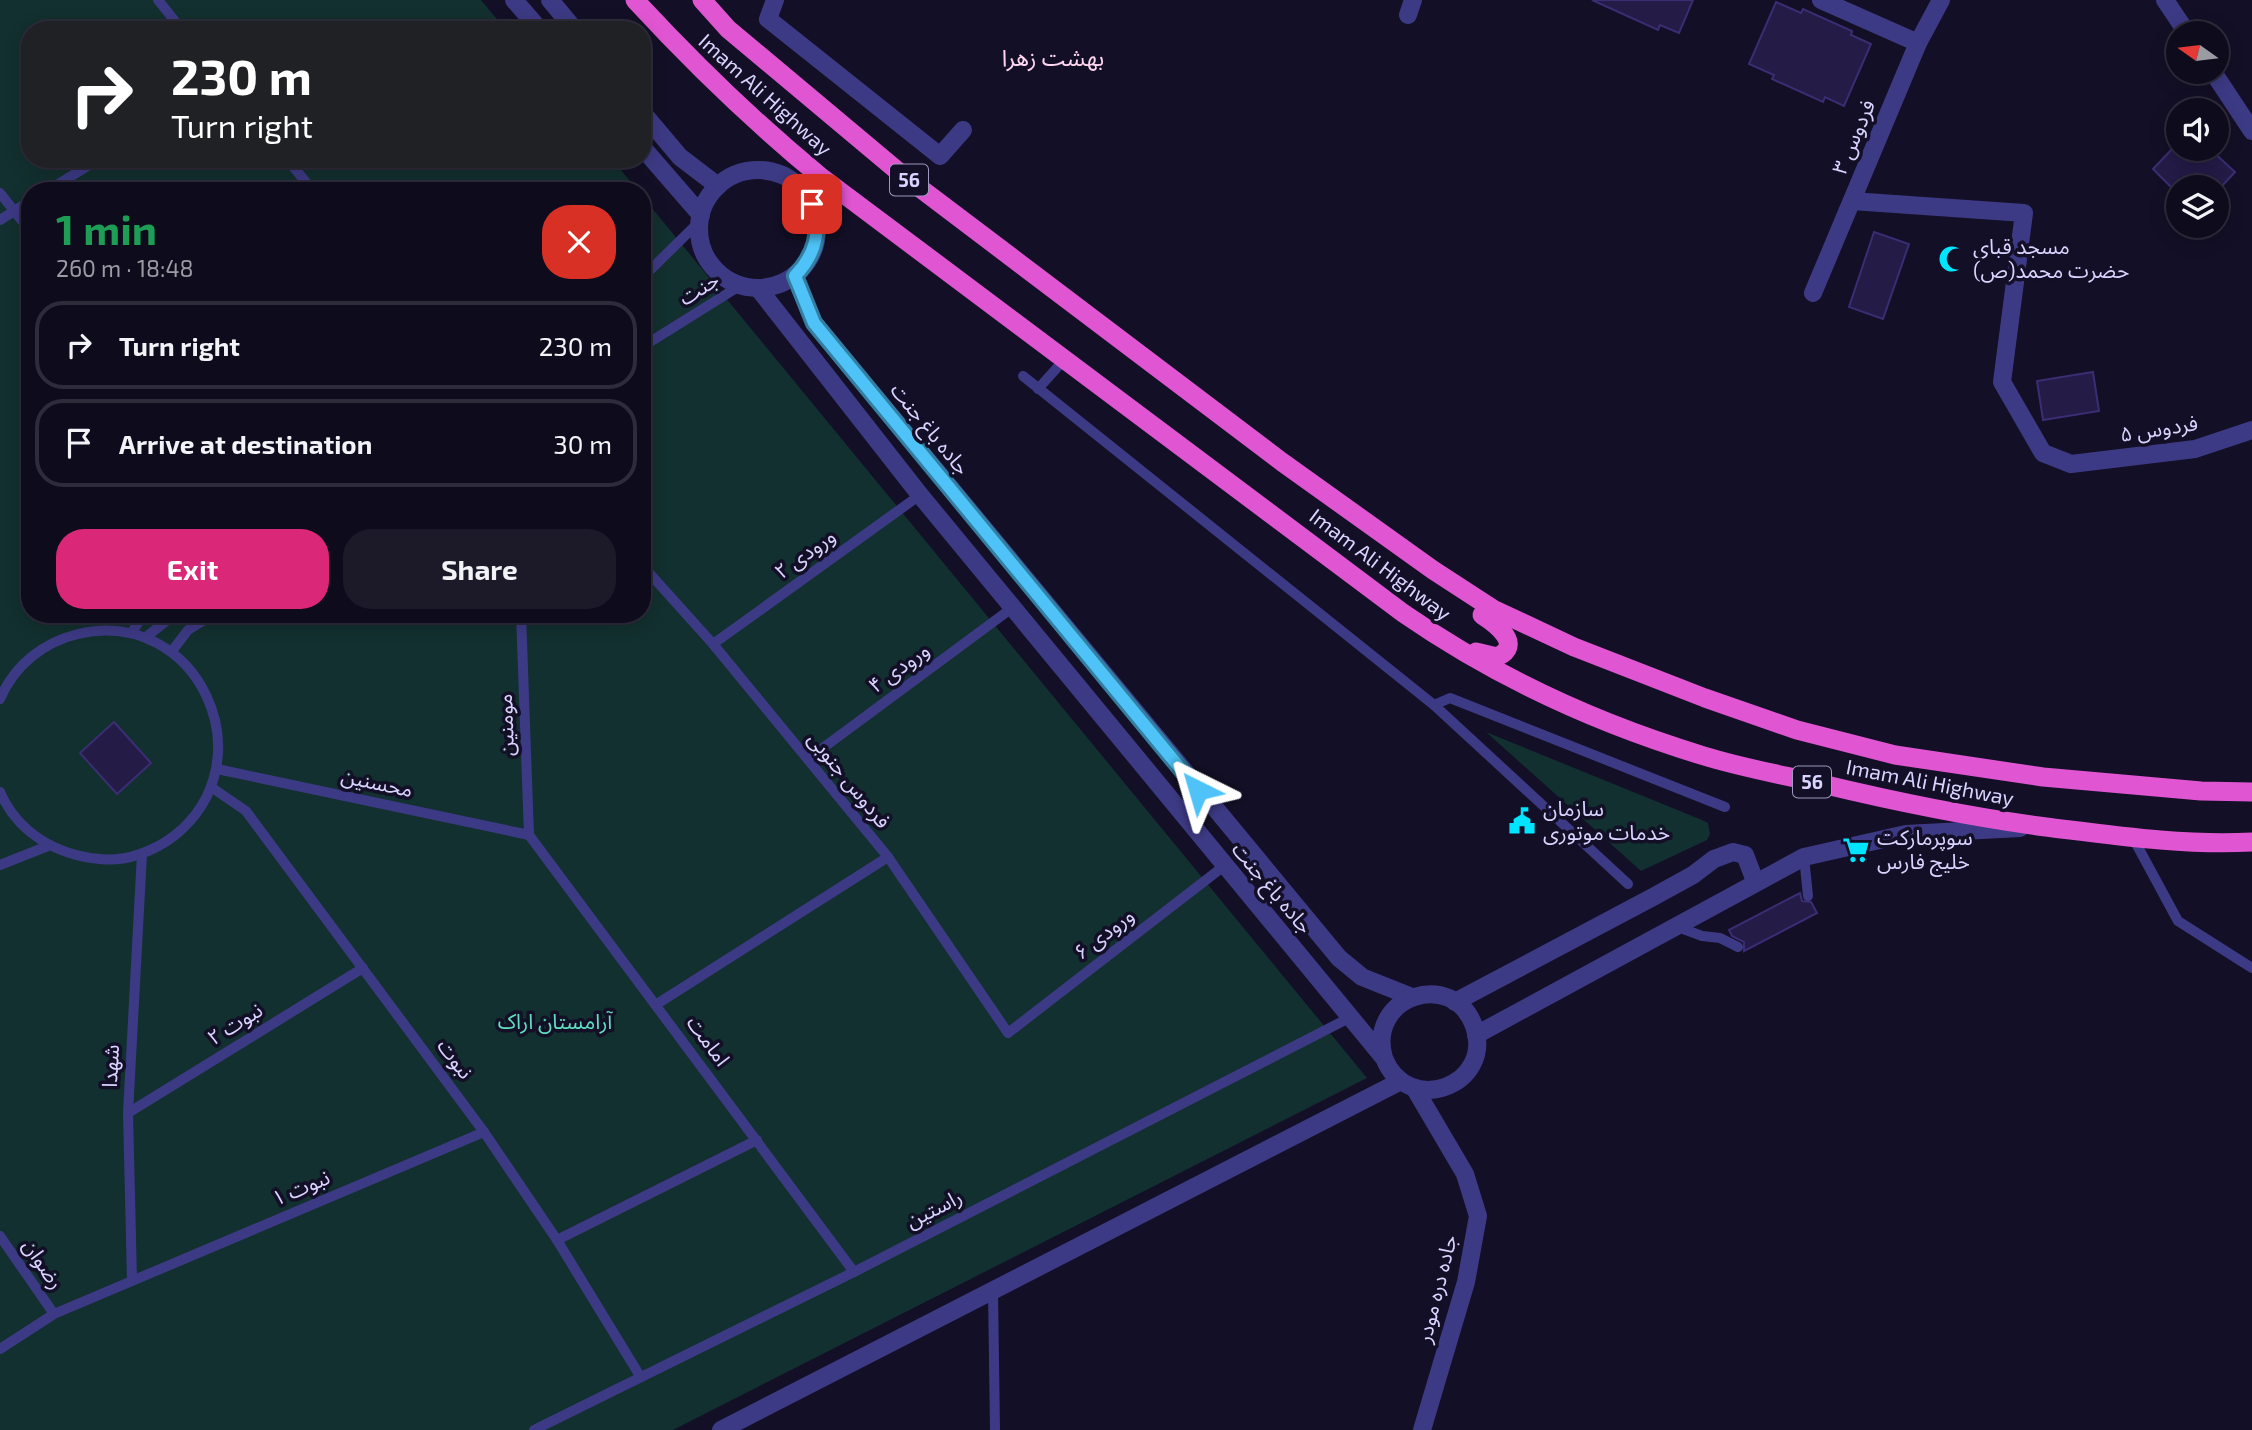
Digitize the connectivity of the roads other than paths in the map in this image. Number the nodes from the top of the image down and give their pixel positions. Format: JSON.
{"nodes":[{"id":1,"x":514,"y":0,"type":"edge"},
{"id":2,"x":550,"y":0,"type":"edge"},
{"id":3,"x":635,"y":0,"type":"edge"},
{"id":4,"x":702,"y":0,"type":"edge"},
{"id":5,"x":775,"y":0,"type":"edge"},
{"id":6,"x":1821,"y":0,"type":"edge"},
{"id":7,"x":1941,"y":0,"type":"edge"},
{"id":8,"x":2165,"y":0,"type":"edge"},
{"id":9,"x":160,"y":1,"type":"edge"},
{"id":10,"x":174,"y":21,"type":"edge"},
{"id":11,"x":532,"y":21,"type":"edge"},
{"id":12,"x":568,"y":21,"type":"edge"},
{"id":13,"x":2179,"y":21,"type":"edge"},
{"id":14,"x":1919,"y":43,"type":"junction"},
{"id":15,"x":2221,"y":84,"type":"edge"},
{"id":16,"x":651,"y":123,"type":"edge"},
{"id":17,"x":963,"y":130,"type":"dead end"},
{"id":18,"x":2252,"y":131,"type":"edge"},
{"id":19,"x":651,"y":158,"type":"edge"},
{"id":20,"x":84,"y":168,"type":"edge"},
{"id":21,"x":294,"y":168,"type":"edge"},
{"id":22,"x":62,"y":182,"type":"edge"},
{"id":23,"x":306,"y":182,"type":"edge"},
{"id":24,"x":718,"y":186,"type":"junction"},
{"id":25,"x":0,"y":193,"type":"edge"},
{"id":26,"x":1852,"y":201,"type":"junction"},
{"id":27,"x":21,"y":206,"type":"edge"},
{"id":28,"x":13,"y":211,"type":"junction"},
{"id":29,"x":700,"y":218,"type":"junction"},
{"id":30,"x":0,"y":220,"type":"edge"},
{"id":31,"x":21,"y":220,"type":"edge"},
{"id":32,"x":651,"y":269,"type":"edge"},
{"id":33,"x":795,"y":276,"type":"junction"},
{"id":34,"x":750,"y":287,"type":"junction"},
{"id":35,"x":1813,"y":293,"type":"dead end"},
{"id":36,"x":651,"y":342,"type":"edge"},
{"id":37,"x":1063,"y":361,"type":"junction"},
{"id":38,"x":1023,"y":376,"type":"dead end"},
{"id":39,"x":1038,"y":389,"type":"junction"},
{"id":40,"x":2252,"y":430,"type":"edge"},
{"id":41,"x":920,"y":495,"type":"junction"},
{"id":42,"x":1433,"y":570,"type":"junction"},
{"id":43,"x":651,"y":575,"type":"edge"},
{"id":44,"x":1012,"y":608,"type":"junction"},
{"id":45,"x":1403,"y":613,"type":"junction"},
{"id":46,"x":138,"y":623,"type":"edge"},
{"id":47,"x":163,"y":623,"type":"edge"},
{"id":48,"x":199,"y":623,"type":"edge"},
{"id":49,"x":521,"y":623,"type":"edge"},
{"id":50,"x":132,"y":632,"type":"junction"},
{"id":51,"x":146,"y":636,"type":"junction"},
{"id":52,"x":713,"y":644,"type":"junction"},
{"id":53,"x":172,"y":651,"type":"junction"},
{"id":54,"x":0,"y":699,"type":"edge"},
{"id":55,"x":1128,"y":705,"type":"junction"},
{"id":56,"x":1434,"y":705,"type":"junction"},
{"id":57,"x":1106,"y":723,"type":"junction"},
{"id":58,"x":808,"y":759,"type":"junction"},
{"id":59,"x":217,"y":769,"type":"junction"},
{"id":60,"x":211,"y":786,"type":"junction"},
{"id":61,"x":0,"y":792,"type":"edge"},
{"id":62,"x":2252,"y":792,"type":"edge"},
{"id":63,"x":1725,"y":807,"type":"dead end"},
{"id":64,"x":2047,"y":827,"type":"junction"},
{"id":65,"x":529,"y":835,"type":"junction"},
{"id":66,"x":2132,"y":836,"type":"junction"},
{"id":67,"x":2252,"y":842,"type":"edge"},
{"id":68,"x":48,"y":846,"type":"junction"},
{"id":69,"x":142,"y":854,"type":"junction"},
{"id":70,"x":888,"y":857,"type":"junction"},
{"id":71,"x":1804,"y":857,"type":"junction"},
{"id":72,"x":0,"y":865,"type":"edge"},
{"id":73,"x":1224,"y":866,"type":"junction"},
{"id":74,"x":1755,"y":881,"type":"junction"},
{"id":75,"x":1628,"y":884,"type":"dead end"},
{"id":76,"x":1808,"y":896,"type":"dead end"},
{"id":77,"x":1678,"y":927,"type":"junction"},
{"id":78,"x":1738,"y":947,"type":"dead end"},
{"id":79,"x":363,"y":968,"type":"junction"},
{"id":80,"x":2252,"y":968,"type":"edge"},
{"id":81,"x":1412,"y":998,"type":"junction"},
{"id":82,"x":1455,"y":1002,"type":"junction"},
{"id":83,"x":657,"y":1004,"type":"junction"},
{"id":84,"x":1349,"y":1018,"type":"junction"},
{"id":85,"x":1008,"y":1033,"type":"joint"},
{"id":86,"x":1476,"y":1035,"type":"junction"},
{"id":87,"x":1384,"y":1058,"type":"junction"},
{"id":88,"x":1408,"y":1085,"type":"junction"},
{"id":89,"x":128,"y":1113,"type":"junction"},
{"id":90,"x":484,"y":1132,"type":"junction"},
{"id":91,"x":757,"y":1140,"type":"junction"},
{"id":92,"x":0,"y":1236,"type":"edge"},
{"id":93,"x":557,"y":1240,"type":"junction"},
{"id":94,"x":854,"y":1272,"type":"junction"},
{"id":95,"x":132,"y":1280,"type":"junction"},
{"id":96,"x":993,"y":1290,"type":"junction"},
{"id":97,"x":54,"y":1314,"type":"junction"},
{"id":98,"x":0,"y":1349,"type":"edge"},
{"id":99,"x":640,"y":1376,"type":"junction"},
{"id":100,"x":762,"y":1409,"type":"junction"},
{"id":101,"x":534,"y":1430,"type":"edge"},
{"id":102,"x":721,"y":1430,"type":"edge"},
{"id":103,"x":759,"y":1430,"type":"edge"},
{"id":104,"x":995,"y":1430,"type":"edge"},
{"id":105,"x":1422,"y":1430,"type":"edge"}],
"edges":[{"from":1,"to":11,"type":"street"},
{"from":2,"to":12,"type":"street"},
{"from":3,"to":37,"type":"highway","name":"Imam Ali Highway","number":"56"},
{"from":4,"to":42,"type":"highway","name":"Imam Ali Highway","number":"56"},
{"from":5,"to":17,"type":"street"},
{"from":6,"to":14,"type":"street"},
{"from":7,"to":14,"type":"street","name":"فردوس ۳"},
{"from":8,"to":13,"type":"street"},
{"from":9,"to":10,"type":"lane"},
{"from":14,"to":26,"type":"street","name":"فردوس ۳"},
{"from":15,"to":18,"type":"street"},
{"from":16,"to":24,"type":"street"},
{"from":19,"to":29,"type":"street"},
{"from":20,"to":22,"type":"lane"},
{"from":21,"to":23,"type":"lane"},
{"from":24,"to":29,"type":"street"},
{"from":24,"to":33,"type":"street"},
{"from":25,"to":28,"type":"lane"},
{"from":26,"to":35,"type":"street","name":"فردوس ۳"},
{"from":26,"to":40,"type":"street","name":"فردوس ۵"},
{"from":27,"to":28,"type":"lane"},
{"from":28,"to":30,"type":"lane"},
{"from":28,"to":31,"type":"lane"},
{"from":29,"to":32,"type":"lane","name":"جنت"},
{"from":29,"to":34,"type":"street"},
{"from":33,"to":34,"type":"street"},
{"from":33,"to":55,"type":"street","name":"جاده باغ جنت"},
{"from":34,"to":36,"type":"lane","name":"جنت"},
{"from":34,"to":41,"type":"street","name":"جاده باغ جنت"},
{"from":37,"to":39,"type":"lane"},
{"from":37,"to":45,"type":"highway","name":"Imam Ali Highway","number":"56"},
{"from":38,"to":39,"type":"lane"},
{"from":39,"to":56,"type":"lane"},
{"from":41,"to":44,"type":"street","name":"جاده باغ جنت"},
{"from":41,"to":52,"type":"lane","name":"ورودی ۲"},
{"from":42,"to":45,"type":"highway"},
{"from":42,"to":62,"type":"highway","name":"Imam Ali Highway","number":"56"},
{"from":43,"to":52,"type":"lane","name":"فردوس جنوبی"},
{"from":44,"to":57,"type":"street","name":"جاده باغ جنت"},
{"from":44,"to":58,"type":"lane","name":"ورودی ۴"},
{"from":45,"to":64,"type":"highway","name":"Imam Ali Highway","number":"56"},
{"from":46,"to":50,"type":"lane"},
{"from":47,"to":51,"type":"lane"},
{"from":48,"to":53,"type":"lane"},
{"from":49,"to":65,"type":"lane","name":"مومنین"},
{"from":50,"to":51,"type":"lane"},
{"from":50,"to":54,"type":"lane"},
{"from":51,"to":53,"type":"lane"},
{"from":52,"to":58,"type":"lane","name":"فردوس جنوبی"},
{"from":53,"to":59,"type":"lane"},
{"from":55,"to":57,"type":"street"},
{"from":55,"to":81,"type":"street","name":"جاده باغ جنت"},
{"from":56,"to":63,"type":"lane"},
{"from":56,"to":75,"type":"lane"},
{"from":57,"to":73,"type":"street","name":"جاده باغ جنت"},
{"from":58,"to":70,"type":"lane","name":"فردوس جنوبی"},
{"from":59,"to":60,"type":"lane"},
{"from":59,"to":65,"type":"lane","name":"محسنین"},
{"from":60,"to":69,"type":"lane"},
{"from":60,"to":79,"type":"lane","name":"نبوت"},
{"from":61,"to":68,"type":"lane"},
{"from":64,"to":66,"type":"highway","name":"Imam Ali Highway","number":"56"},
{"from":64,"to":71,"type":"street"},
{"from":65,"to":83,"type":"lane","name":"امامت"},
{"from":66,"to":67,"type":"highway","name":"Imam Ali Highway","number":"56"},
{"from":66,"to":80,"type":"lane"},
{"from":68,"to":69,"type":"lane"},
{"from":68,"to":72,"type":"lane"},
{"from":69,"to":89,"type":"lane","name":"شهدا"},
{"from":70,"to":83,"type":"lane"},
{"from":70,"to":85,"type":"lane","name":"فردوس جنوبی"},
{"from":71,"to":74,"type":"street"},
{"from":71,"to":76,"type":"lane"},
{"from":73,"to":84,"type":"street","name":"جاده باغ جنت"},
{"from":73,"to":85,"type":"lane","name":"ورودی ۶"},
{"from":74,"to":77,"type":"street"},
{"from":74,"to":82,"type":"street"},
{"from":77,"to":78,"type":"lane"},
{"from":77,"to":86,"type":"street"},
{"from":79,"to":89,"type":"lane","name":"نبوت ۲"},
{"from":79,"to":90,"type":"lane","name":"نبوت"},
{"from":81,"to":82,"type":"street"},
{"from":81,"to":87,"type":"street"},
{"from":82,"to":86,"type":"street"},
{"from":83,"to":91,"type":"lane","name":"امامت"},
{"from":84,"to":87,"type":"street","name":"جاده باغ جنت"},
{"from":84,"to":94,"type":"lane","name":"راستین"},
{"from":86,"to":88,"type":"street"},
{"from":87,"to":88,"type":"street"},
{"from":88,"to":96,"type":"street"},
{"from":88,"to":105,"type":"street","name":"جاده دره مودر"},
{"from":89,"to":95,"type":"lane","name":"شهدا"},
{"from":90,"to":93,"type":"lane","name":"نبوت"},
{"from":90,"to":95,"type":"lane","name":"نبوت ۱"},
{"from":91,"to":93,"type":"lane"},
{"from":91,"to":94,"type":"lane","name":"امامت"},
{"from":92,"to":97,"type":"lane","name":"رضوان"},
{"from":93,"to":99,"type":"lane","name":"نبوت"},
{"from":94,"to":99,"type":"lane","name":"راستین"},
{"from":95,"to":97,"type":"lane","name":"نبوت ۱"},
{"from":96,"to":100,"type":"street"},
{"from":96,"to":104,"type":"lane"},
{"from":97,"to":98,"type":"lane","name":"نبوت ۱"},
{"from":99,"to":101,"type":"lane","name":"راستین"},
{"from":100,"to":102,"type":"street"},
{"from":100,"to":103,"type":"street"}]}
